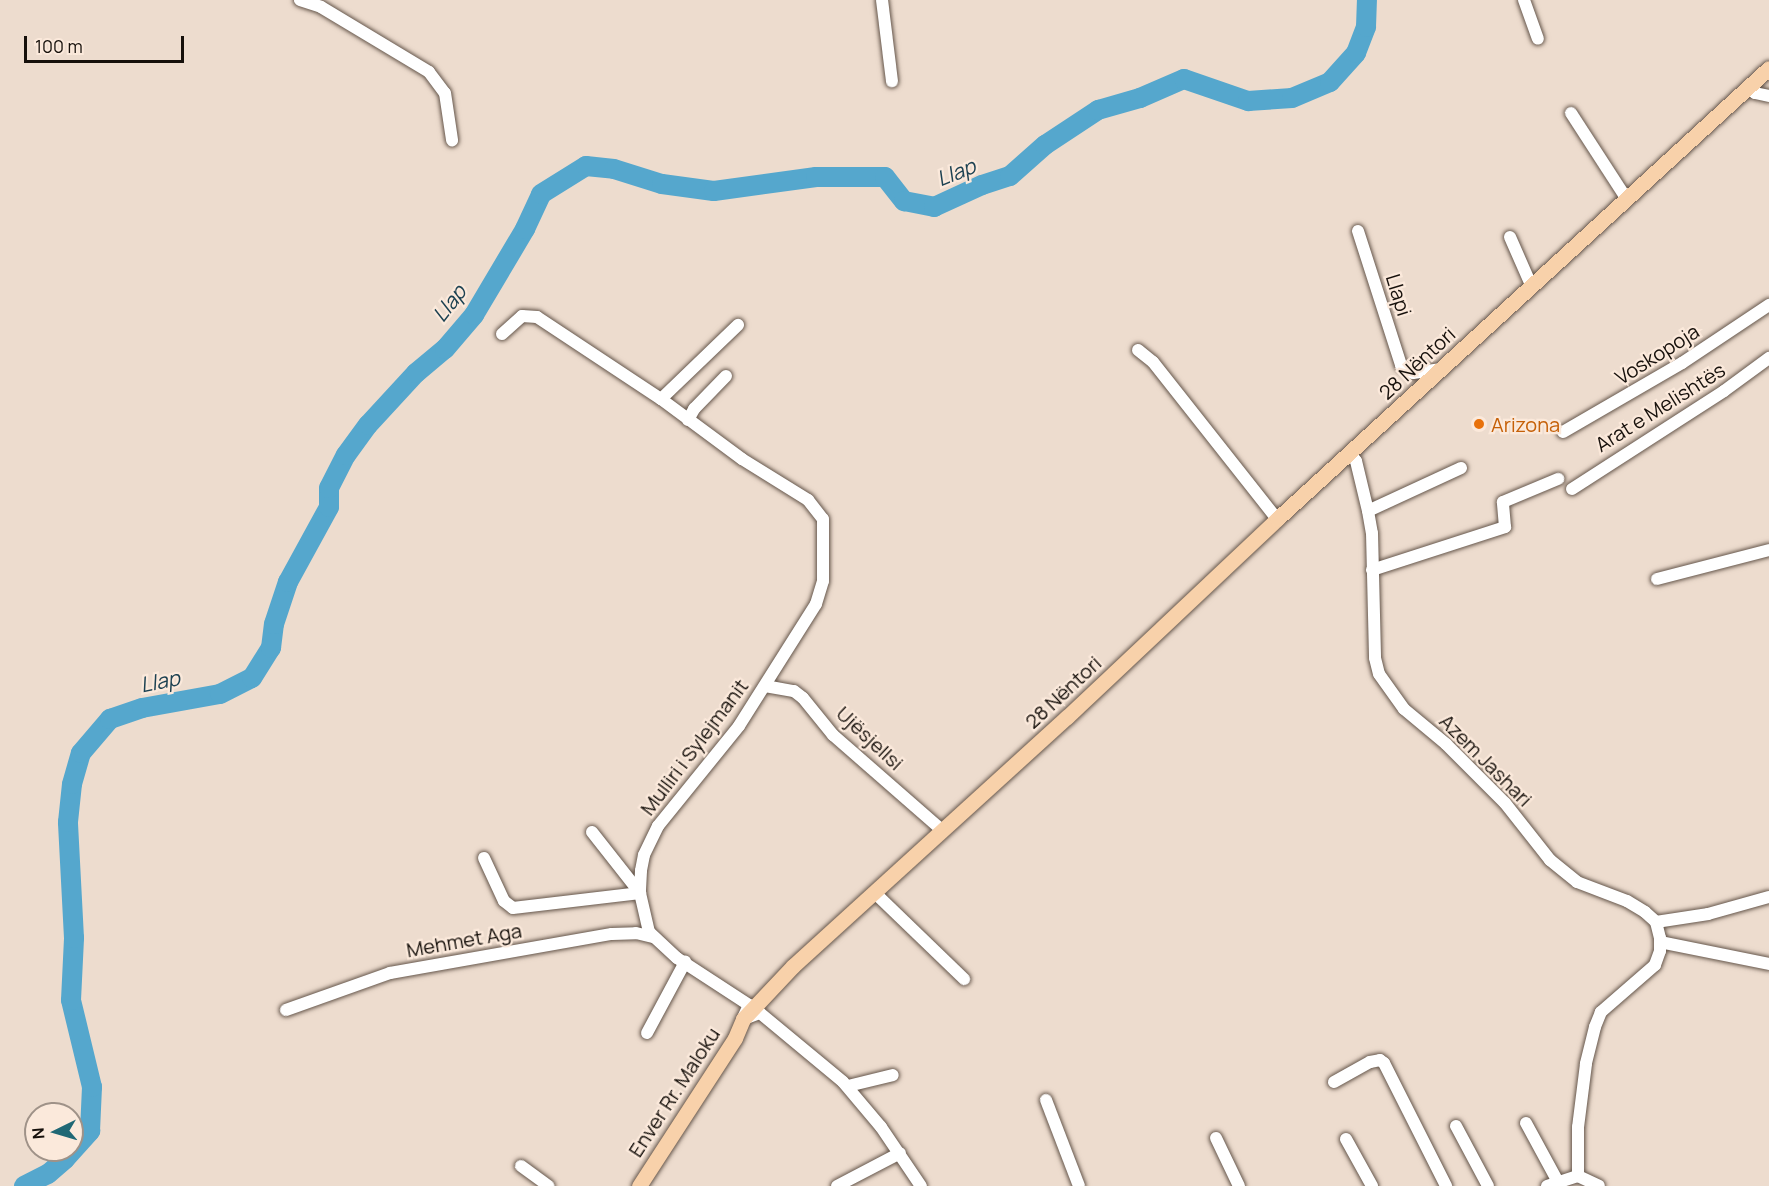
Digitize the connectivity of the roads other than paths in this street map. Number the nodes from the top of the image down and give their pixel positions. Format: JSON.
{"nodes":[{"id":1,"x":300,"y":0,"type":"edge"},
{"id":2,"x":882,"y":0,"type":"edge"},
{"id":3,"x":1524,"y":0,"type":"edge"},
{"id":4,"x":1538,"y":39,"type":"dead end"},
{"id":5,"x":1769,"y":68,"type":"edge"},
{"id":6,"x":892,"y":81,"type":"dead end"},
{"id":7,"x":1747,"y":87,"type":"junction"},
{"id":8,"x":1769,"y":96,"type":"edge"},
{"id":9,"x":1571,"y":113,"type":"dead end"},
{"id":10,"x":452,"y":140,"type":"dead end"},
{"id":11,"x":1626,"y":198,"type":"junction"},
{"id":12,"x":1358,"y":231,"type":"dead end"},
{"id":13,"x":1510,"y":237,"type":"dead end"},
{"id":14,"x":1532,"y":287,"type":"junction"},
{"id":15,"x":1769,"y":305,"type":"edge"},
{"id":16,"x":738,"y":325,"type":"dead end"},
{"id":17,"x":502,"y":333,"type":"dead end"},
{"id":18,"x":1138,"y":350,"type":"dead end"},
{"id":19,"x":1769,"y":358,"type":"edge"},
{"id":20,"x":1440,"y":369,"type":"junction"},
{"id":21,"x":726,"y":376,"type":"dead end"},
{"id":22,"x":661,"y":399,"type":"junction"},
{"id":23,"x":688,"y":420,"type":"junction"},
{"id":24,"x":1563,"y":432,"type":"dead end"},
{"id":25,"x":1350,"y":453,"type":"junction"},
{"id":26,"x":1461,"y":468,"type":"dead end"},
{"id":27,"x":1558,"y":478,"type":"dead end"},
{"id":28,"x":1572,"y":489,"type":"dead end"},
{"id":29,"x":1368,"y":511,"type":"junction"},
{"id":30,"x":1277,"y":519,"type":"junction"},
{"id":31,"x":1769,"y":550,"type":"edge"},
{"id":32,"x":1372,"y":570,"type":"junction"},
{"id":33,"x":1657,"y":579,"type":"dead end"},
{"id":34,"x":765,"y":686,"type":"junction"},
{"id":35,"x":943,"y":831,"type":"junction"},
{"id":36,"x":592,"y":832,"type":"dead end"},
{"id":37,"x":484,"y":858,"type":"dead end"},
{"id":38,"x":640,"y":893,"type":"junction"},
{"id":39,"x":875,"y":893,"type":"junction"},
{"id":40,"x":1769,"y":897,"type":"edge"},
{"id":41,"x":1656,"y":922,"type":"junction"},
{"id":42,"x":654,"y":937,"type":"junction"},
{"id":43,"x":1660,"y":942,"type":"junction"},
{"id":44,"x":685,"y":962,"type":"junction"},
{"id":45,"x":1769,"y":964,"type":"edge"},
{"id":46,"x":964,"y":979,"type":"dead end"},
{"id":47,"x":286,"y":1010,"type":"dead end"},
{"id":48,"x":743,"y":1019,"type":"junction"},
{"id":49,"x":647,"y":1033,"type":"dead end"},
{"id":50,"x":893,"y":1075,"type":"dead end"},
{"id":51,"x":1334,"y":1082,"type":"dead end"},
{"id":52,"x":848,"y":1086,"type":"junction"},
{"id":53,"x":1046,"y":1100,"type":"dead end"},
{"id":54,"x":1526,"y":1124,"type":"dead end"},
{"id":55,"x":1456,"y":1126,"type":"dead end"},
{"id":56,"x":1216,"y":1138,"type":"dead end"},
{"id":57,"x":1346,"y":1139,"type":"dead end"},
{"id":58,"x":900,"y":1153,"type":"junction"},
{"id":59,"x":521,"y":1166,"type":"dead end"},
{"id":60,"x":1578,"y":1176,"type":"junction"},
{"id":61,"x":1552,"y":1184,"type":"edge"},
{"id":62,"x":549,"y":1186,"type":"edge"},
{"id":63,"x":639,"y":1186,"type":"edge"},
{"id":64,"x":837,"y":1186,"type":"edge"},
{"id":65,"x":921,"y":1186,"type":"edge"},
{"id":66,"x":1079,"y":1186,"type":"edge"},
{"id":67,"x":1239,"y":1186,"type":"edge"},
{"id":68,"x":1372,"y":1186,"type":"edge"},
{"id":69,"x":1446,"y":1186,"type":"edge"},
{"id":70,"x":1488,"y":1186,"type":"edge"},
{"id":71,"x":1599,"y":1186,"type":"edge"}],
"edges":[{"from":1,"to":10,"type":"street"},
{"from":2,"to":6,"type":"street"},
{"from":3,"to":4,"type":"street"},
{"from":5,"to":7,"type":"main road","name":"28 Nëntori"},
{"from":7,"to":8,"type":"street"},
{"from":7,"to":11,"type":"main road","name":"28 Nëntori"},
{"from":9,"to":11,"type":"street"},
{"from":11,"to":14,"type":"main road","name":"28 Nëntori"},
{"from":12,"to":20,"type":"street","name":"Llapi"},
{"from":13,"to":14,"type":"street"},
{"from":14,"to":20,"type":"main road","name":"28 Nëntori"},
{"from":15,"to":24,"type":"street","name":"Voskopoja"},
{"from":16,"to":22,"type":"street"},
{"from":17,"to":22,"type":"street","name":"Mulliri i Sylejmanit"},
{"from":18,"to":30,"type":"street"},
{"from":19,"to":28,"type":"street","name":"Arat e Melishtës"},
{"from":20,"to":25,"type":"main road","name":"28 Nëntori"},
{"from":21,"to":23,"type":"street"},
{"from":22,"to":23,"type":"street","name":"Mulliri i Sylejmanit"},
{"from":23,"to":34,"type":"street","name":"Mulliri i Sylejmanit"},
{"from":25,"to":29,"type":"street","name":"Azem Jashari"},
{"from":25,"to":30,"type":"main road","name":"28 Nëntori"},
{"from":26,"to":29,"type":"street"},
{"from":27,"to":32,"type":"street"},
{"from":29,"to":32,"type":"street","name":"Azem Jashari"},
{"from":30,"to":35,"type":"main road","name":"28 Nëntori"},
{"from":31,"to":33,"type":"street"},
{"from":32,"to":41,"type":"street","name":"Azem Jashari"},
{"from":34,"to":35,"type":"street","name":"Ujësjellsi"},
{"from":34,"to":38,"type":"street","name":"Mulliri i Sylejmanit"},
{"from":35,"to":39,"type":"main road","name":"28 Nëntori"},
{"from":36,"to":38,"type":"street","name":"Mulliri i Sylejmanit"},
{"from":37,"to":38,"type":"street"},
{"from":38,"to":42,"type":"street","name":"Mulliri i Sylejmanit"},
{"from":39,"to":46,"type":"street"},
{"from":39,"to":48,"type":"main road","name":"28 Nëntori"},
{"from":40,"to":41,"type":"street"},
{"from":41,"to":43,"type":"street"},
{"from":42,"to":44,"type":"street","name":"Mulliri i Sylejmanit"},
{"from":42,"to":47,"type":"street","name":"Mehmet Aga"},
{"from":43,"to":45,"type":"street"},
{"from":43,"to":60,"type":"street"},
{"from":44,"to":48,"type":"street","name":"Mulliri i Sylejmanit"},
{"from":44,"to":49,"type":"street"},
{"from":48,"to":52,"type":"street"},
{"from":48,"to":63,"type":"main road","name":"Enver Rr. Maloku"},
{"from":50,"to":52,"type":"street"},
{"from":51,"to":69,"type":"street"},
{"from":52,"to":58,"type":"street"},
{"from":53,"to":66,"type":"street"},
{"from":54,"to":61,"type":"street"},
{"from":55,"to":70,"type":"street"},
{"from":56,"to":67,"type":"street"},
{"from":57,"to":68,"type":"street"},
{"from":58,"to":64,"type":"street"},
{"from":58,"to":65,"type":"street"},
{"from":59,"to":62,"type":"street"},
{"from":60,"to":61,"type":"street"},
{"from":60,"to":71,"type":"street"}]}
